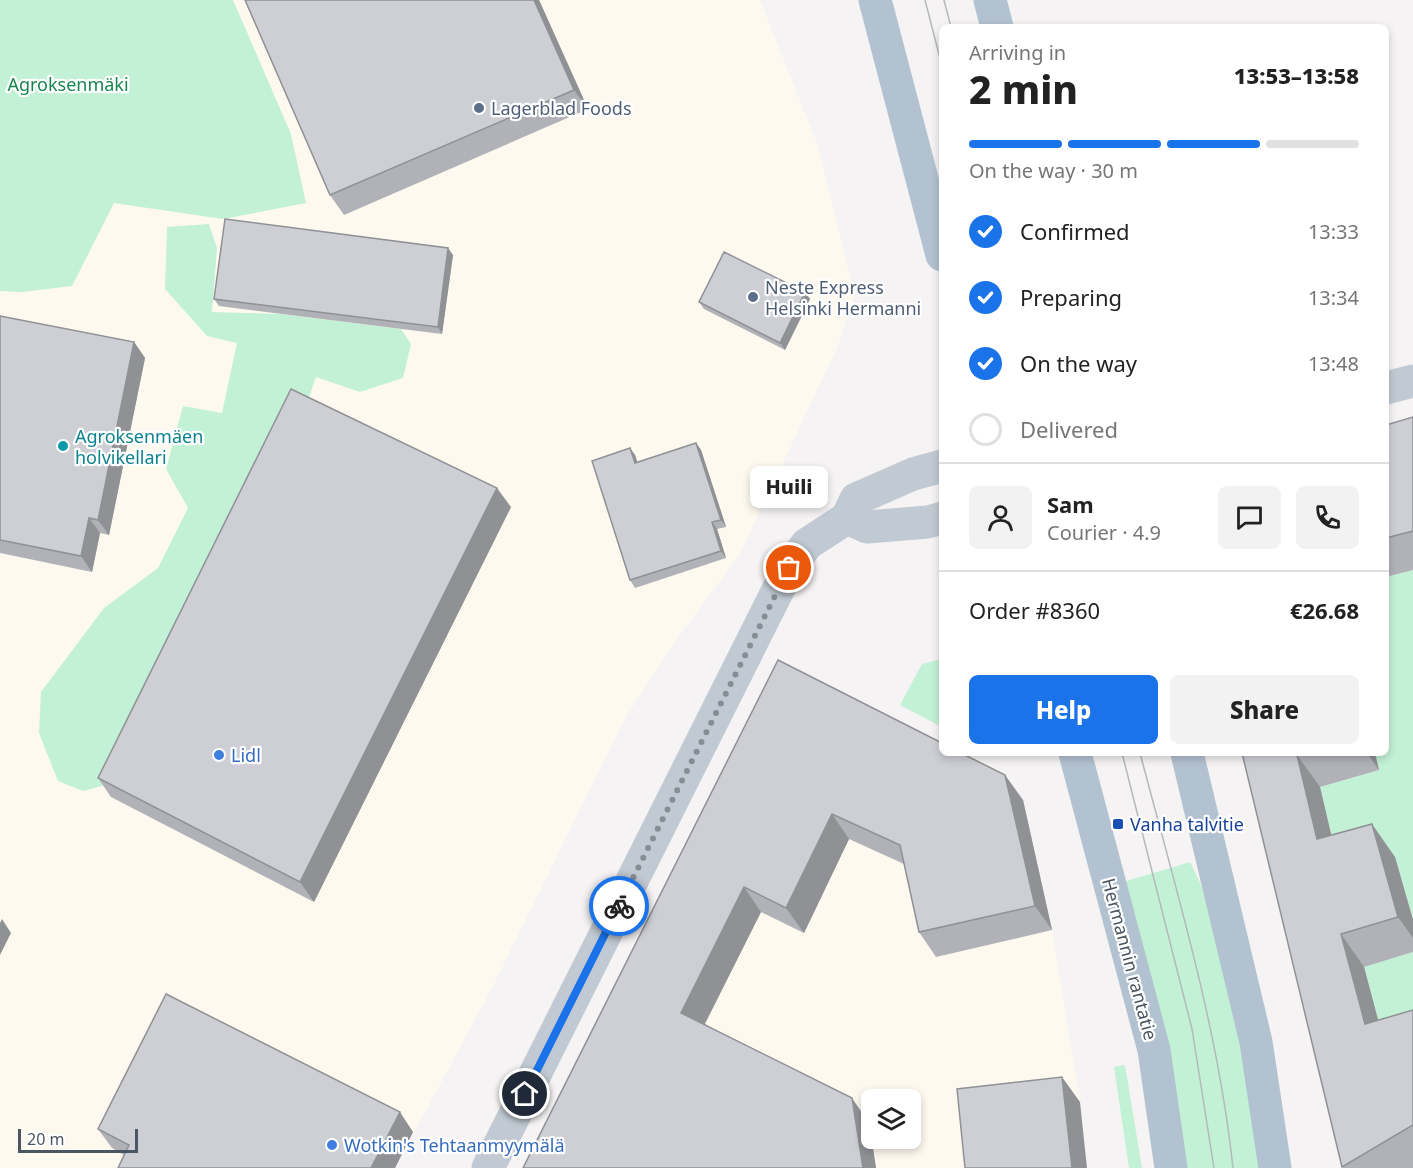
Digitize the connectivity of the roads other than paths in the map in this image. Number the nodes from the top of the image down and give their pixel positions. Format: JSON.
{"nodes":[{"id":1,"x":875,"y":0,"type":"edge"},
{"id":2,"x":990,"y":0,"type":"edge"},
{"id":3,"x":996,"y":24,"type":"edge"},
{"id":4,"x":939,"y":244,"type":"edge"},
{"id":5,"x":1413,"y":381,"type":"edge"},
{"id":6,"x":1389,"y":387,"type":"edge"},
{"id":7,"x":939,"y":467,"type":"edge"},
{"id":8,"x":847,"y":518,"type":"junction"},
{"id":9,"x":939,"y":519,"type":"edge"},
{"id":10,"x":1076,"y":756,"type":"edge"},
{"id":11,"x":1188,"y":756,"type":"edge"},
{"id":12,"x":488,"y":1168,"type":"edge"},
{"id":13,"x":1171,"y":1168,"type":"edge"},
{"id":14,"x":1275,"y":1168,"type":"edge"}],
"edges":[{"from":1,"to":4,"type":"main road"},
{"from":2,"to":3,"type":"main road"},
{"from":5,"to":6,"type":"street"},
{"from":7,"to":8,"type":"street"},
{"from":8,"to":9,"type":"street"},
{"from":8,"to":12,"type":"street"},
{"from":10,"to":13,"type":"main road","name":"Hermannin rantatie"},
{"from":11,"to":14,"type":"main road"}]}
